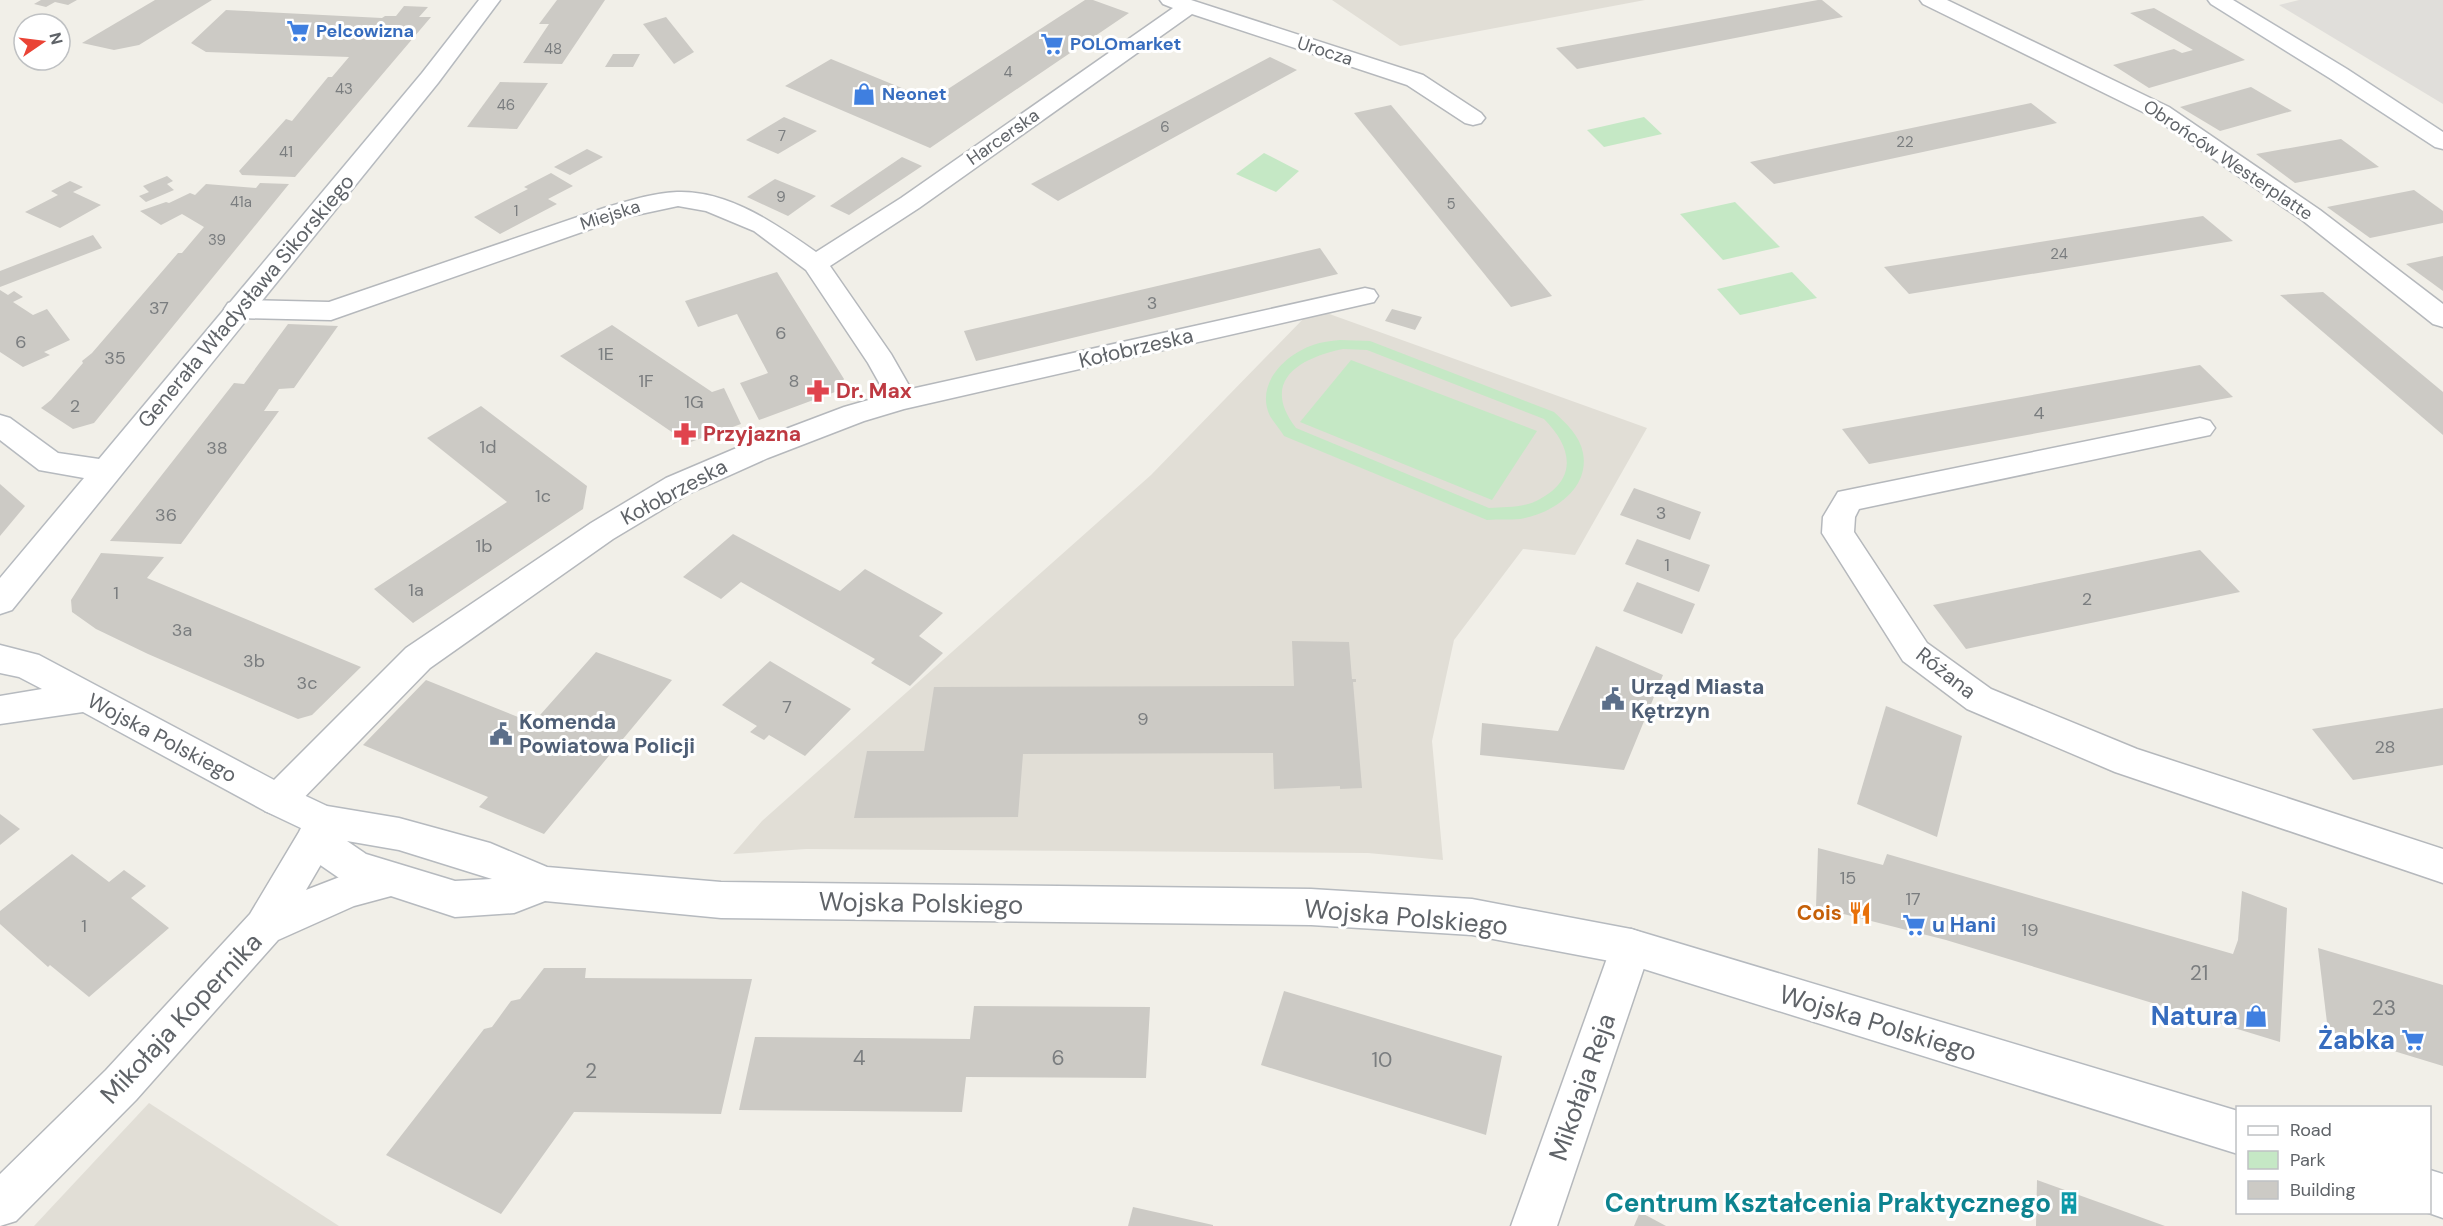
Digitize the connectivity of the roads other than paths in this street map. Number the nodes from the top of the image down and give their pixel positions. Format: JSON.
{"nodes":[{"id":1,"x":490,"y":0,"type":"edge"},
{"id":2,"x":1930,"y":0,"type":"edge"},
{"id":3,"x":2218,"y":0,"type":"edge"},
{"id":4,"x":1179,"y":3,"type":"edge"},
{"id":5,"x":1473,"y":118,"type":"dead end"},
{"id":6,"x":2443,"y":142,"type":"edge"},
{"id":7,"x":815,"y":264,"type":"junction"},
{"id":8,"x":1365,"y":296,"type":"dead end"},
{"id":9,"x":238,"y":309,"type":"junction"},
{"id":10,"x":2443,"y":318,"type":"edge"},
{"id":11,"x":903,"y":400,"type":"junction"},
{"id":12,"x":0,"y":425,"type":"edge"},
{"id":13,"x":2200,"y":428,"type":"dead end"},
{"id":14,"x":106,"y":471,"type":"junction"},
{"id":15,"x":0,"y":601,"type":"edge"},
{"id":16,"x":0,"y":659,"type":"edge"},
{"id":17,"x":87,"y":697,"type":"junction"},
{"id":18,"x":0,"y":710,"type":"edge"},
{"id":19,"x":278,"y":800,"type":"junction"},
{"id":20,"x":322,"y":821,"type":"junction"},
{"id":21,"x":2443,"y":866,"type":"edge"},
{"id":22,"x":392,"y":880,"type":"junction"},
{"id":23,"x":545,"y":884,"type":"junction"},
{"id":24,"x":264,"y":927,"type":"junction"},
{"id":25,"x":1631,"y":947,"type":"junction"},
{"id":26,"x":2236,"y":1132,"type":"edge"},
{"id":27,"x":0,"y":1205,"type":"edge"},
{"id":28,"x":1534,"y":1226,"type":"edge"}],
"edges":[{"from":1,"to":9,"type":"street","name":"Generała Władysława Sikorskiego"},
{"from":2,"to":10,"type":"street","name":"Obrońców Westerplatte"},
{"from":3,"to":6,"type":"street"},
{"from":4,"to":5,"type":"street","name":"Urocza"},
{"from":4,"to":7,"type":"street","name":"Harcerska"},
{"from":7,"to":9,"type":"street","name":"Miejska"},
{"from":7,"to":11,"type":"street","name":"Miejska"},
{"from":8,"to":11,"type":"street","name":"Kołobrzeska"},
{"from":9,"to":14,"type":"street","name":"Generała Władysława Sikorskiego"},
{"from":11,"to":19,"type":"street","name":"Kołobrzeska"},
{"from":12,"to":14,"type":"street"},
{"from":13,"to":21,"type":"street","name":"Różana"},
{"from":14,"to":15,"type":"street","name":"Generała Władysława Sikorskiego"},
{"from":16,"to":17,"type":"street","name":"Wojska Polskiego"},
{"from":17,"to":18,"type":"street"},
{"from":17,"to":19,"type":"street","name":"Wojska Polskiego"},
{"from":19,"to":20,"type":"street","name":"Wojska Polskiego"},
{"from":20,"to":22,"type":"street","name":"Wojska Polskiego"},
{"from":20,"to":23,"type":"street","name":"Wojska Polskiego"},
{"from":20,"to":24,"type":"street"},
{"from":22,"to":23,"type":"street","name":"Wojska Polskiego"},
{"from":22,"to":24,"type":"street","name":"Mikołaja Kopernika"},
{"from":23,"to":25,"type":"street","name":"Wojska Polskiego"},
{"from":24,"to":27,"type":"street","name":"Mikołaja Kopernika"},
{"from":25,"to":26,"type":"street","name":"Wojska Polskiego"},
{"from":25,"to":28,"type":"street","name":"Mikołaja Reja"}]}
